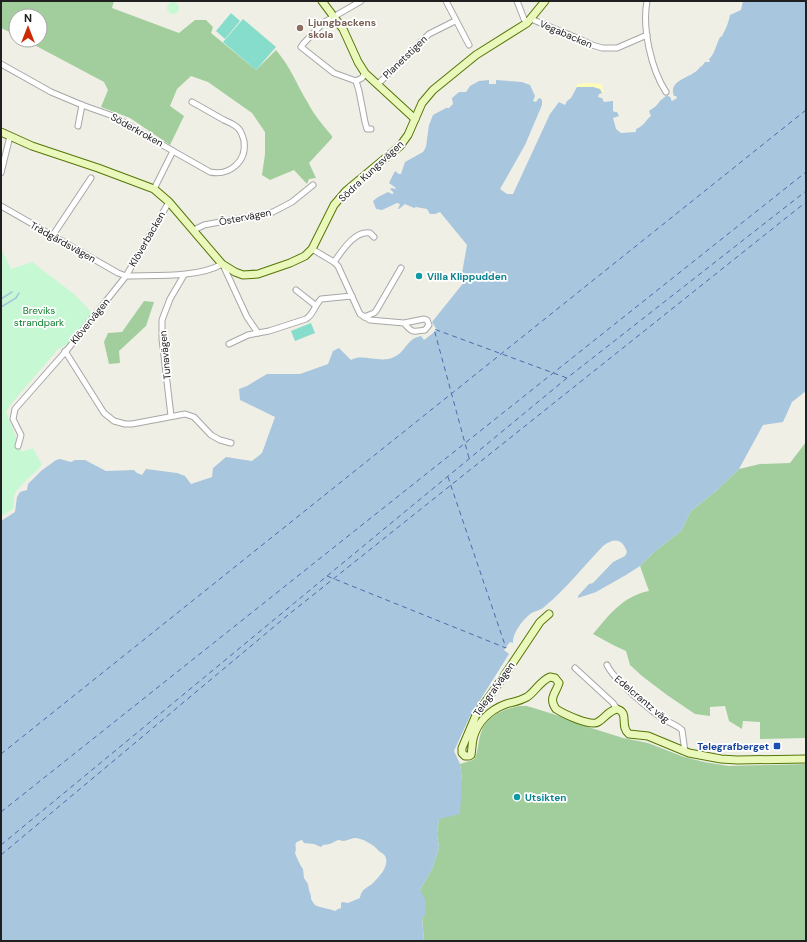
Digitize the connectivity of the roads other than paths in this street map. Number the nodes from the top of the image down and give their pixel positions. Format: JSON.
{"nodes":[{"id":1,"x":322,"y":1,"type":"edge"},
{"id":2,"x":362,"y":1,"type":"edge"},
{"id":3,"x":446,"y":1,"type":"edge"},
{"id":4,"x":517,"y":1,"type":"edge"},
{"id":5,"x":545,"y":1,"type":"edge"},
{"id":6,"x":647,"y":1,"type":"edge"},
{"id":7,"x":334,"y":16,"type":"junction"},
{"id":8,"x":456,"y":20,"type":"junction"},
{"id":9,"x":529,"y":21,"type":"junction"},
{"id":10,"x":647,"y":35,"type":"junction"},
{"id":11,"x":469,"y":45,"type":"dead end"},
{"id":12,"x":1,"y":64,"type":"edge"},
{"id":13,"x":365,"y":73,"type":"junction"},
{"id":14,"x":356,"y":81,"type":"junction"},
{"id":15,"x":377,"y":85,"type":"junction"},
{"id":16,"x":666,"y":92,"type":"dead end"},
{"id":17,"x":192,"y":102,"type":"dead end"},
{"id":18,"x":82,"y":105,"type":"junction"},
{"id":19,"x":415,"y":119,"type":"junction"},
{"id":20,"x":78,"y":126,"type":"dead end"},
{"id":21,"x":371,"y":129,"type":"dead end"},
{"id":22,"x":1,"y":132,"type":"edge"},
{"id":23,"x":10,"y":136,"type":"junction"},
{"id":24,"x":173,"y":151,"type":"junction"},
{"id":25,"x":1,"y":173,"type":"edge"},
{"id":26,"x":91,"y":178,"type":"dead end"},
{"id":27,"x":313,"y":185,"type":"dead end"},
{"id":28,"x":154,"y":189,"type":"junction"},
{"id":29,"x":169,"y":202,"type":"junction"},
{"id":30,"x":1,"y":206,"type":"edge"},
{"id":31,"x":194,"y":231,"type":"junction"},
{"id":32,"x":53,"y":235,"type":"junction"},
{"id":33,"x":374,"y":237,"type":"dead end"},
{"id":34,"x":312,"y":249,"type":"junction"},
{"id":35,"x":334,"y":262,"type":"junction"},
{"id":36,"x":222,"y":265,"type":"junction"},
{"id":37,"x":401,"y":268,"type":"dead end"},
{"id":38,"x":184,"y":275,"type":"junction"},
{"id":39,"x":126,"y":276,"type":"junction"},
{"id":40,"x":296,"y":290,"type":"dead end"},
{"id":41,"x":352,"y":296,"type":"junction"},
{"id":42,"x":316,"y":305,"type":"junction"},
{"id":43,"x":364,"y":317,"type":"junction"},
{"id":44,"x":404,"y":323,"type":"dead end"},
{"id":45,"x":258,"y":333,"type":"junction"},
{"id":46,"x":229,"y":344,"type":"dead end"},
{"id":47,"x":65,"y":352,"type":"junction"},
{"id":48,"x":171,"y":416,"type":"junction"},
{"id":49,"x":231,"y":443,"type":"dead end"},
{"id":50,"x":18,"y":446,"type":"dead end"},
{"id":51,"x":549,"y":614,"type":"dead end"},
{"id":52,"x":607,"y":665,"type":"dead end"},
{"id":53,"x":575,"y":668,"type":"dead end"},
{"id":54,"x":616,"y":709,"type":"junction"},
{"id":55,"x":685,"y":752,"type":"junction"},
{"id":56,"x":806,"y":759,"type":"edge"}],
"edges":[{"from":1,"to":7,"type":"street"},
{"from":2,"to":7,"type":"street"},
{"from":3,"to":8,"type":"street"},
{"from":4,"to":9,"type":"street"},
{"from":5,"to":9,"type":"street","name":"Södra Kungsvägen"},
{"from":6,"to":10,"type":"street"},
{"from":7,"to":13,"type":"street"},
{"from":7,"to":14,"type":"street"},
{"from":8,"to":11,"type":"street"},
{"from":8,"to":15,"type":"street","name":"Planetstigen"},
{"from":9,"to":10,"type":"street","name":"Vegabacken"},
{"from":9,"to":19,"type":"street","name":"Södra Kungsvägen"},
{"from":10,"to":16,"type":"street"},
{"from":12,"to":18,"type":"street","name":"Söderkroken"},
{"from":13,"to":14,"type":"street"},
{"from":13,"to":15,"type":"street"},
{"from":14,"to":21,"type":"street"},
{"from":15,"to":19,"type":"street"},
{"from":17,"to":24,"type":"street"},
{"from":18,"to":20,"type":"street"},
{"from":18,"to":24,"type":"street","name":"Söderkroken"},
{"from":19,"to":34,"type":"street","name":"Södra Kungsvägen"},
{"from":22,"to":23,"type":"street","name":"Södra Kungsvägen"},
{"from":23,"to":25,"type":"street"},
{"from":23,"to":28,"type":"street","name":"Södra Kungsvägen"},
{"from":24,"to":28,"type":"street","name":"Söderkroken"},
{"from":26,"to":32,"type":"street"},
{"from":27,"to":31,"type":"street","name":"Östervägen"},
{"from":28,"to":29,"type":"street","name":"Södra Kungsvägen"},
{"from":29,"to":31,"type":"street","name":"Södra Kungsvägen"},
{"from":29,"to":39,"type":"street","name":"Klöverbacken"},
{"from":30,"to":32,"type":"street","name":"Trädgårdsvägen"},
{"from":31,"to":36,"type":"street","name":"Södra Kungsvägen"},
{"from":32,"to":39,"type":"street","name":"Trädgårdsvägen"},
{"from":33,"to":35,"type":"street"},
{"from":34,"to":35,"type":"street"},
{"from":34,"to":36,"type":"street","name":"Södra Kungsvägen"},
{"from":35,"to":41,"type":"street"},
{"from":36,"to":38,"type":"street"},
{"from":36,"to":45,"type":"street"},
{"from":37,"to":43,"type":"street"},
{"from":38,"to":39,"type":"street"},
{"from":38,"to":48,"type":"street","name":"Tunavägen"},
{"from":39,"to":47,"type":"street","name":"Klövervägen"},
{"from":40,"to":42,"type":"street"},
{"from":41,"to":42,"type":"street"},
{"from":41,"to":43,"type":"street"},
{"from":42,"to":45,"type":"street"},
{"from":43,"to":44,"type":"street"},
{"from":45,"to":46,"type":"street"},
{"from":47,"to":48,"type":"street"},
{"from":47,"to":50,"type":"street","name":"Klövervägen"},
{"from":48,"to":49,"type":"street"},
{"from":51,"to":54,"type":"street","name":"Telegrafvägen"},
{"from":52,"to":55,"type":"street","name":"Edelcrantz väg"},
{"from":53,"to":54,"type":"street"},
{"from":54,"to":55,"type":"street"},
{"from":55,"to":56,"type":"street"}]}
